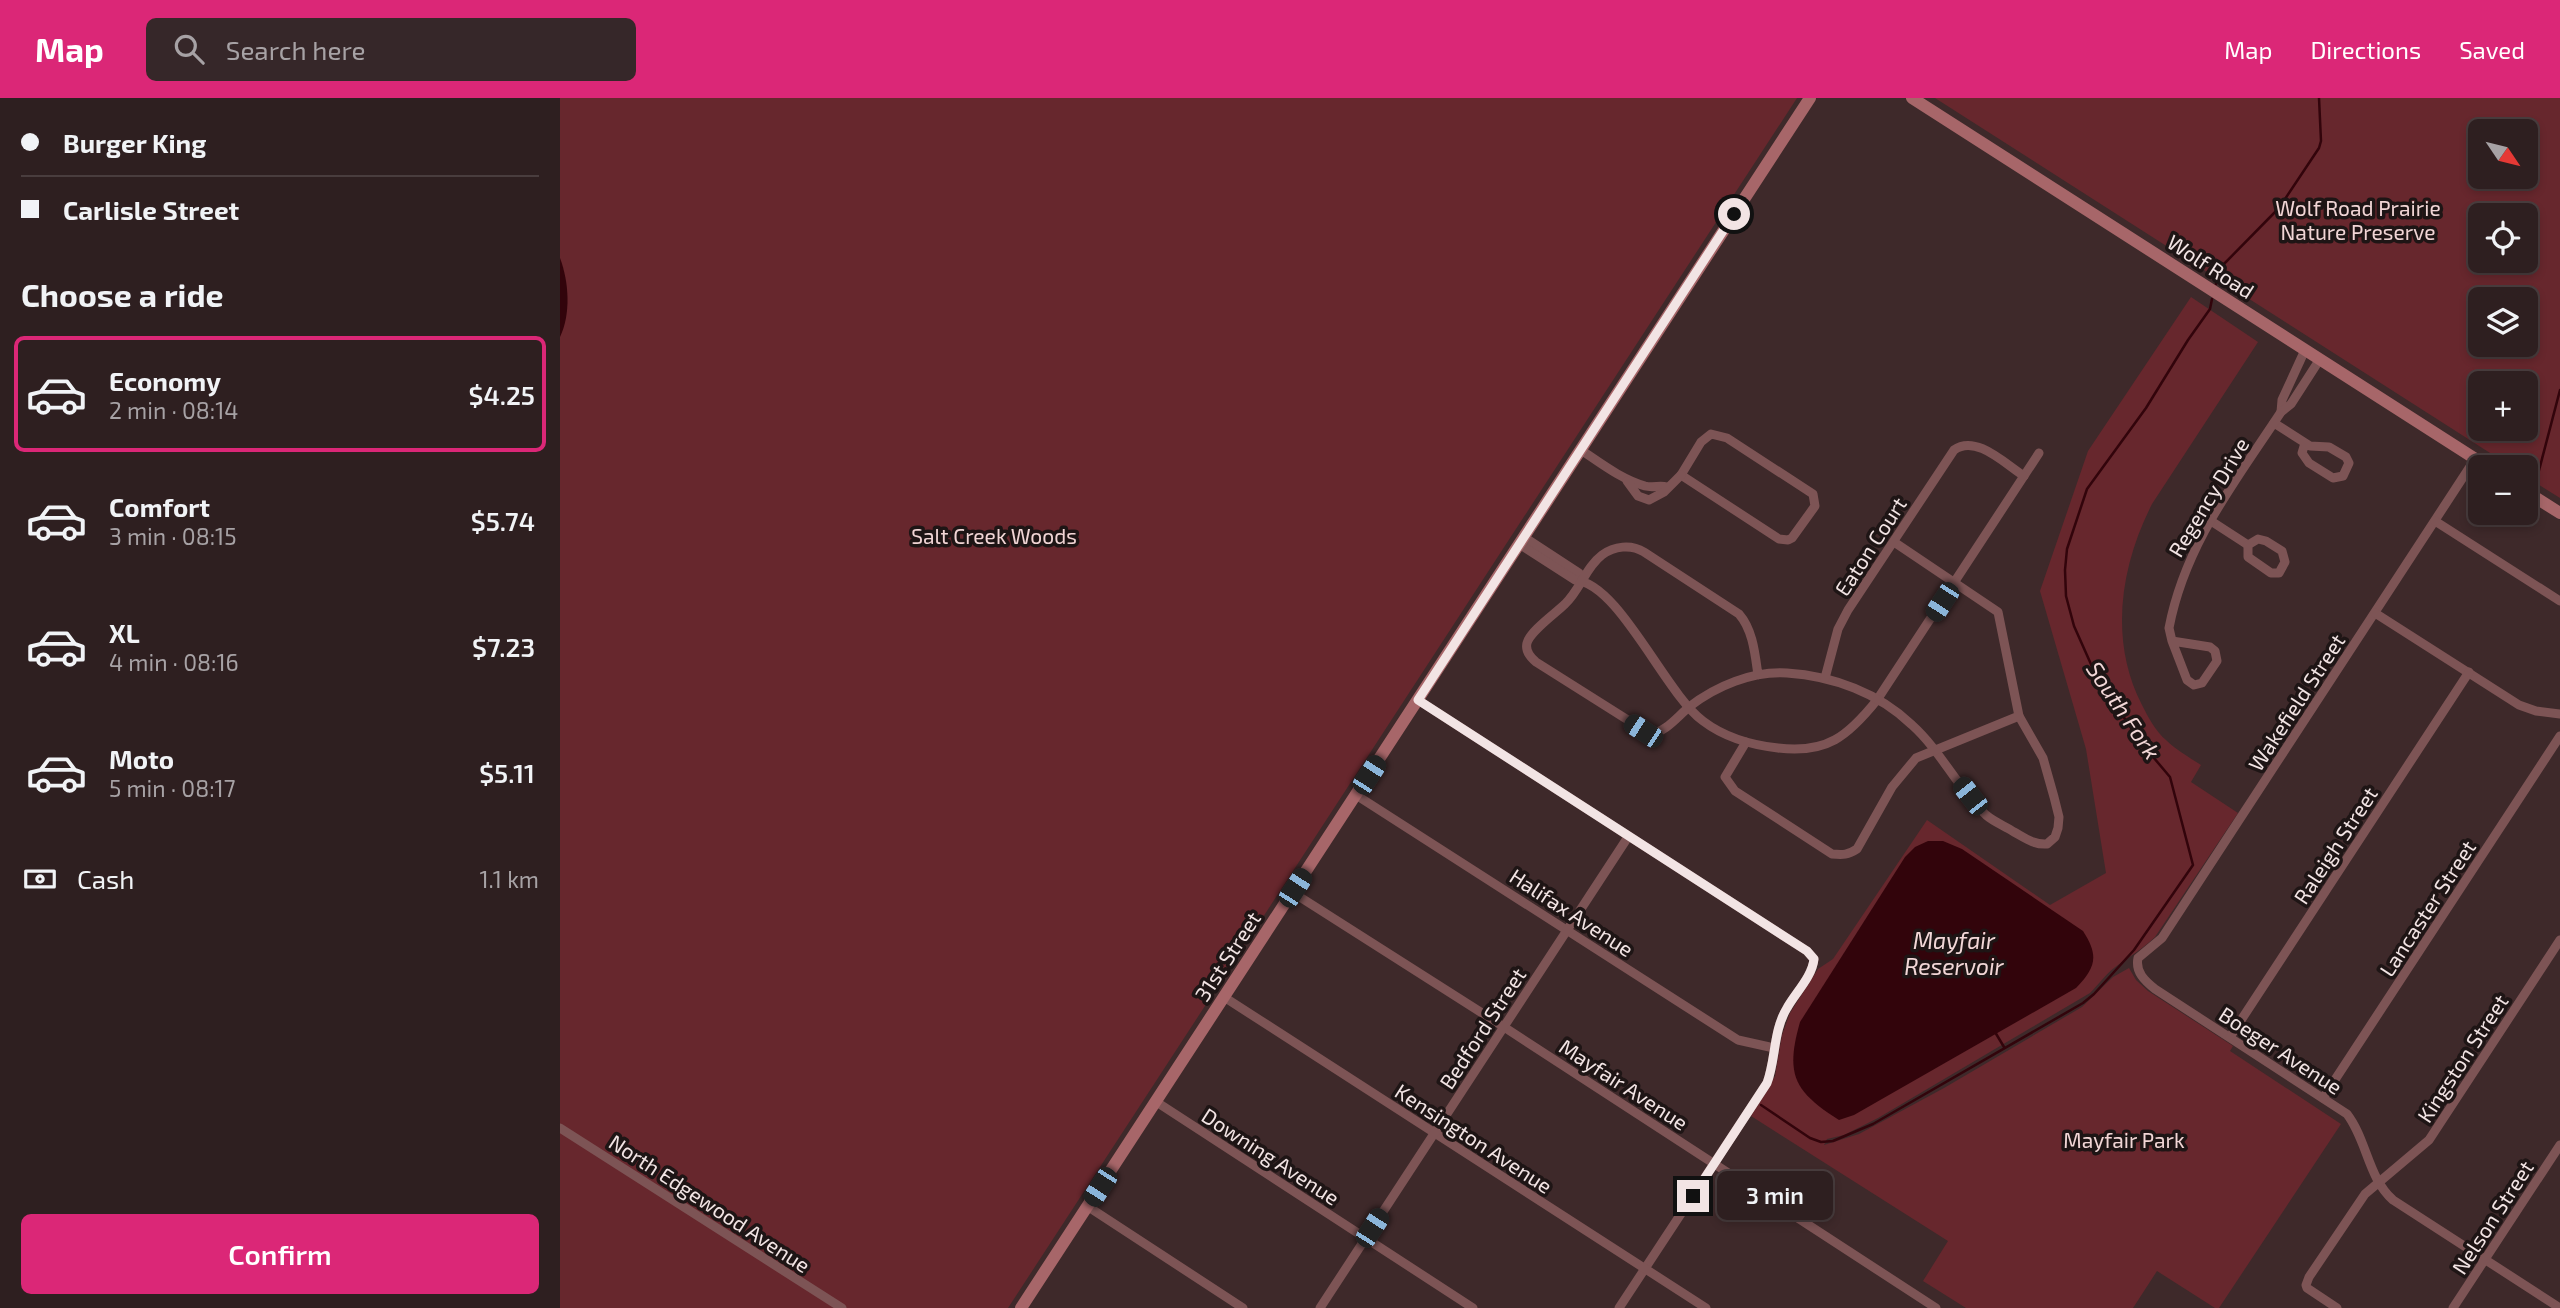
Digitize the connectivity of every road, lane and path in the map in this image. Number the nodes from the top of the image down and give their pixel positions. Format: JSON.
{"nodes":[{"id":1,"x":1810,"y":98,"type":"edge"},
{"id":2,"x":1912,"y":98,"type":"edge"},
{"id":3,"x":2305,"y":350,"type":"junction"},
{"id":4,"x":2320,"y":359,"type":"junction"},
{"id":5,"x":2281,"y":412,"type":"junction"},
{"id":6,"x":2274,"y":423,"type":"junction"},
{"id":7,"x":2305,"y":443,"type":"junction"},
{"id":8,"x":1581,"y":450,"type":"junction"},
{"id":9,"x":2039,"y":453,"type":"dead end"},
{"id":10,"x":2469,"y":455,"type":"edge"},
{"id":11,"x":2468,"y":470,"type":"edge"},
{"id":12,"x":1681,"y":475,"type":"junction"},
{"id":13,"x":2024,"y":476,"type":"junction"},
{"id":14,"x":2538,"y":499,"type":"edge"},
{"id":15,"x":2560,"y":513,"type":"edge"},
{"id":16,"x":2211,"y":521,"type":"junction"},
{"id":17,"x":2435,"y":521,"type":"junction"},
{"id":18,"x":1522,"y":540,"type":"junction"},
{"id":19,"x":1894,"y":542,"type":"junction"},
{"id":20,"x":2248,"y":545,"type":"junction"},
{"id":21,"x":1583,"y":580,"type":"junction"},
{"id":22,"x":1954,"y":582,"type":"junction"},
{"id":23,"x":2560,"y":601,"type":"edge"},
{"id":24,"x":2375,"y":613,"type":"junction"},
{"id":25,"x":2172,"y":641,"type":"junction"},
{"id":26,"x":2469,"y":672,"type":"junction"},
{"id":27,"x":1758,"y":674,"type":"junction"},
{"id":28,"x":1825,"y":678,"type":"junction"},
{"id":29,"x":1418,"y":700,"type":"junction"},
{"id":30,"x":1877,"y":700,"type":"junction"},
{"id":31,"x":1689,"y":707,"type":"junction"},
{"id":32,"x":2560,"y":713,"type":"edge"},
{"id":33,"x":2019,"y":716,"type":"junction"},
{"id":34,"x":2560,"y":736,"type":"edge"},
{"id":35,"x":1746,"y":742,"type":"junction"},
{"id":36,"x":1933,"y":750,"type":"junction"},
{"id":37,"x":1356,"y":795,"type":"junction"},
{"id":38,"x":1629,"y":836,"type":"junction"},
{"id":39,"x":1292,"y":892,"type":"junction"},
{"id":40,"x":1568,"y":929,"type":"junction"},
{"id":41,"x":2560,"y":940,"type":"edge"},
{"id":42,"x":2138,"y":958,"type":"joint"},
{"id":43,"x":1224,"y":997,"type":"junction"},
{"id":44,"x":1504,"y":1027,"type":"junction"},
{"id":45,"x":2230,"y":1037,"type":"junction"},
{"id":46,"x":1774,"y":1048,"type":"junction"},
{"id":47,"x":2323,"y":1098,"type":"junction"},
{"id":48,"x":1155,"y":1101,"type":"junction"},
{"id":49,"x":560,"y":1128,"type":"edge"},
{"id":50,"x":1434,"y":1133,"type":"junction"},
{"id":51,"x":2560,"y":1144,"type":"edge"},
{"id":52,"x":1714,"y":1163,"type":"junction"},
{"id":53,"x":2378,"y":1182,"type":"junction"},
{"id":54,"x":1087,"y":1206,"type":"junction"},
{"id":55,"x":1365,"y":1239,"type":"junction"},
{"id":56,"x":2485,"y":1259,"type":"junction"},
{"id":57,"x":1645,"y":1269,"type":"junction"},
{"id":58,"x":1922,"y":1304,"type":"edge"},
{"id":59,"x":842,"y":1308,"type":"edge"},
{"id":60,"x":1021,"y":1308,"type":"edge"},
{"id":61,"x":1243,"y":1308,"type":"edge"},
{"id":62,"x":1320,"y":1308,"type":"edge"},
{"id":63,"x":1473,"y":1308,"type":"edge"},
{"id":64,"x":1619,"y":1308,"type":"edge"},
{"id":65,"x":1706,"y":1308,"type":"edge"},
{"id":66,"x":1936,"y":1308,"type":"edge"},
{"id":67,"x":2337,"y":1308,"type":"edge"},
{"id":68,"x":2453,"y":1308,"type":"edge"},
{"id":69,"x":2560,"y":1308,"type":"edge"}],
"edges":[{"from":1,"to":8,"type":"main road","name":"31st Street"},
{"from":2,"to":3,"type":"main road","name":"Wolf Road"},
{"from":3,"to":4,"type":"main road","name":"Wolf Road"},
{"from":3,"to":5,"type":"street","name":"Regency Drive"},
{"from":4,"to":5,"type":"street","name":"Regency Drive"},
{"from":4,"to":10,"type":"main road","name":"Wolf Road"},
{"from":5,"to":6,"type":"street","name":"Regency Drive"},
{"from":6,"to":7,"type":"street"},
{"from":6,"to":16,"type":"street","name":"Regency Drive"},
{"from":7,"to":7,"type":"street"},
{"from":8,"to":12,"type":"street"},
{"from":8,"to":18,"type":"main road","name":"31st Street"},
{"from":9,"to":13,"type":"street"},
{"from":11,"to":17,"type":"street","name":"Wakefield Street"},
{"from":12,"to":12,"type":"street"},
{"from":13,"to":19,"type":"street","name":"Eaton Court"},
{"from":13,"to":22,"type":"street"},
{"from":14,"to":15,"type":"main road"},
{"from":16,"to":20,"type":"street"},
{"from":16,"to":25,"type":"street","name":"Regency Drive"},
{"from":17,"to":23,"type":"street"},
{"from":17,"to":24,"type":"street","name":"Wakefield Street"},
{"from":18,"to":21,"type":"street"},
{"from":18,"to":29,"type":"main road","name":"31st Street"},
{"from":19,"to":22,"type":"street"},
{"from":19,"to":28,"type":"street","name":"Eaton Court"},
{"from":20,"to":20,"type":"street"},
{"from":21,"to":27,"type":"street"},
{"from":21,"to":31,"type":"street"},
{"from":21,"to":31,"type":"street"},
{"from":22,"to":30,"type":"street"},
{"from":22,"to":33,"type":"street"},
{"from":24,"to":26,"type":"street"},
{"from":24,"to":42,"type":"street","name":"Wakefield Street"},
{"from":25,"to":25,"type":"street","name":"Regency Drive"},
{"from":26,"to":32,"type":"street"},
{"from":26,"to":45,"type":"street","name":"Raleigh Street"},
{"from":27,"to":28,"type":"street"},
{"from":27,"to":31,"type":"street"},
{"from":28,"to":30,"type":"street"},
{"from":29,"to":37,"type":"main road","name":"31st Street"},
{"from":29,"to":38,"type":"street"},
{"from":30,"to":35,"type":"street"},
{"from":30,"to":36,"type":"street"},
{"from":31,"to":35,"type":"street"},
{"from":33,"to":36,"type":"street"},
{"from":33,"to":36,"type":"street"},
{"from":34,"to":47,"type":"street","name":"Lancaster Street"},
{"from":35,"to":36,"type":"street"},
{"from":37,"to":39,"type":"main road","name":"31st Street"},
{"from":37,"to":40,"type":"street","name":"Halifax Avenue"},
{"from":38,"to":40,"type":"street","name":"Bedford Street"},
{"from":38,"to":46,"type":"street"},
{"from":39,"to":43,"type":"main road","name":"31st Street"},
{"from":39,"to":44,"type":"street","name":"Mayfair Avenue"},
{"from":40,"to":44,"type":"street","name":"Bedford Street"},
{"from":40,"to":46,"type":"street","name":"Halifax Avenue"},
{"from":41,"to":53,"type":"street","name":"Kingston Street"},
{"from":42,"to":45,"type":"street","name":"Boeger Avenue"},
{"from":43,"to":48,"type":"main road","name":"31st Street"},
{"from":43,"to":50,"type":"street","name":"Kensington Avenue"},
{"from":44,"to":50,"type":"street","name":"Bedford Street"},
{"from":44,"to":52,"type":"street","name":"Mayfair Avenue"},
{"from":45,"to":47,"type":"street","name":"Boeger Avenue"},
{"from":46,"to":52,"type":"street"},
{"from":47,"to":53,"type":"street","name":"Boeger Avenue"},
{"from":48,"to":54,"type":"main road","name":"31st Street"},
{"from":48,"to":55,"type":"street","name":"Downing Avenue"},
{"from":49,"to":59,"type":"street","name":"North Edgewood Avenue"},
{"from":50,"to":55,"type":"street","name":"Bedford Street"},
{"from":50,"to":57,"type":"street","name":"Kensington Avenue"},
{"from":51,"to":56,"type":"street","name":"Nelson Street"},
{"from":52,"to":57,"type":"street"},
{"from":52,"to":58,"type":"street","name":"Mayfair Avenue"},
{"from":53,"to":56,"type":"street","name":"Boeger Avenue"},
{"from":53,"to":67,"type":"street","name":"Kingston Street"},
{"from":54,"to":60,"type":"main road","name":"31st Street"},
{"from":54,"to":61,"type":"street"},
{"from":55,"to":62,"type":"street","name":"Bedford Street"},
{"from":55,"to":63,"type":"street","name":"Downing Avenue"},
{"from":56,"to":68,"type":"street","name":"Nelson Street"},
{"from":56,"to":69,"type":"street","name":"Boeger Avenue"},
{"from":57,"to":64,"type":"street"},
{"from":57,"to":65,"type":"street","name":"Kensington Avenue"},
{"from":58,"to":66,"type":"street","name":"Mayfair Avenue"}]}
